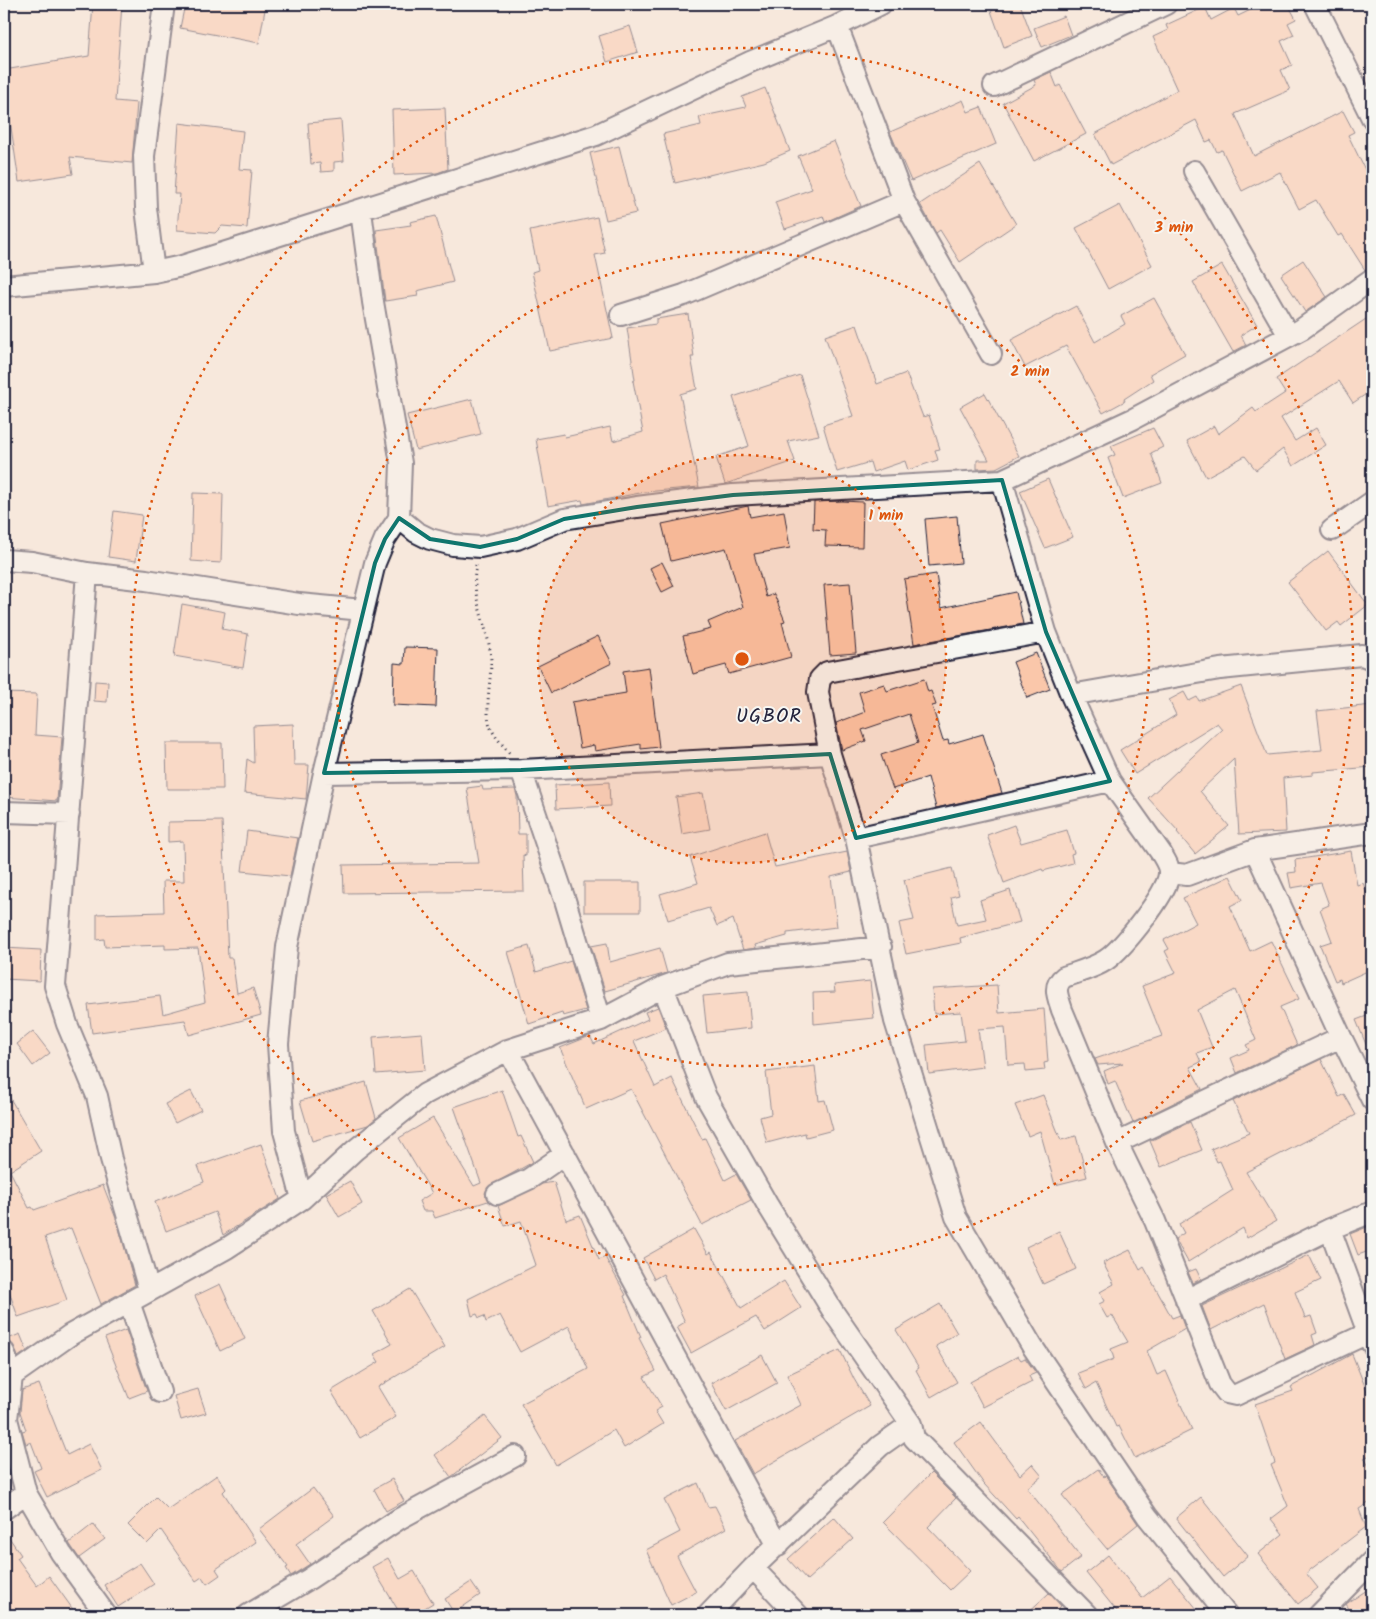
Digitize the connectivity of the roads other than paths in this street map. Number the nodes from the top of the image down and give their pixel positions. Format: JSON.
{"nodes":[{"id":1,"x":164,"y":4,"type":"edge"},
{"id":2,"x":880,"y":4,"type":"edge"},
{"id":3,"x":1166,"y":4,"type":"edge"},
{"id":4,"x":1315,"y":4,"type":"edge"},
{"id":5,"x":837,"y":26,"type":"junction"},
{"id":6,"x":994,"y":86,"type":"dead end"},
{"id":7,"x":1372,"y":118,"type":"edge"},
{"id":8,"x":1194,"y":171,"type":"dead end"},
{"id":9,"x":904,"y":201,"type":"junction"},
{"id":10,"x":361,"y":211,"type":"junction"},
{"id":11,"x":154,"y":272,"type":"junction"},
{"id":12,"x":1372,"y":279,"type":"edge"},
{"id":13,"x":4,"y":286,"type":"edge"},
{"id":14,"x":621,"y":315,"type":"dead end"},
{"id":15,"x":1289,"y":336,"type":"junction"},
{"id":16,"x":991,"y":354,"type":"dead end"},
{"id":17,"x":1002,"y":480,"type":"junction"},
{"id":18,"x":1372,"y":502,"type":"edge"},
{"id":19,"x":399,"y":518,"type":"junction"},
{"id":20,"x":1332,"y":530,"type":"dead end"},
{"id":21,"x":4,"y":560,"type":"edge"},
{"id":22,"x":87,"y":573,"type":"junction"},
{"id":23,"x":363,"y":610,"type":"junction"},
{"id":24,"x":1046,"y":632,"type":"junction"},
{"id":25,"x":1372,"y":659,"type":"edge"},
{"id":26,"x":1071,"y":695,"type":"junction"},
{"id":27,"x":830,"y":754,"type":"junction"},
{"id":28,"x":521,"y":770,"type":"junction"},
{"id":29,"x":324,"y":773,"type":"junction"},
{"id":30,"x":1110,"y":780,"type":"junction"},
{"id":31,"x":4,"y":812,"type":"edge"},
{"id":32,"x":69,"y":814,"type":"junction"},
{"id":33,"x":1372,"y":833,"type":"edge"},
{"id":34,"x":856,"y":838,"type":"junction"},
{"id":35,"x":1255,"y":850,"type":"junction"},
{"id":36,"x":1169,"y":873,"type":"junction"},
{"id":37,"x":881,"y":947,"type":"junction"},
{"id":38,"x":664,"y":987,"type":"junction"},
{"id":39,"x":601,"y":1020,"type":"junction"},
{"id":40,"x":1341,"y":1037,"type":"junction"},
{"id":41,"x":508,"y":1050,"type":"junction"},
{"id":42,"x":1372,"y":1100,"type":"edge"},
{"id":43,"x":1117,"y":1142,"type":"junction"},
{"id":44,"x":565,"y":1154,"type":"junction"},
{"id":45,"x":496,"y":1194,"type":"dead end"},
{"id":46,"x":302,"y":1199,"type":"junction"},
{"id":47,"x":1372,"y":1212,"type":"edge"},
{"id":48,"x":1330,"y":1229,"type":"junction"},
{"id":49,"x":149,"y":1290,"type":"junction"},
{"id":50,"x":1186,"y":1300,"type":"junction"},
{"id":51,"x":129,"y":1302,"type":"junction"},
{"id":52,"x":1370,"y":1338,"type":"edge"},
{"id":53,"x":4,"y":1352,"type":"edge"},
{"id":54,"x":12,"y":1376,"type":"junction"},
{"id":55,"x":160,"y":1392,"type":"dead end"},
{"id":56,"x":911,"y":1424,"type":"junction"},
{"id":57,"x":515,"y":1456,"type":"dead end"},
{"id":58,"x":26,"y":1493,"type":"junction"},
{"id":59,"x":4,"y":1509,"type":"edge"},
{"id":60,"x":778,"y":1546,"type":"junction"},
{"id":61,"x":1372,"y":1561,"type":"edge"},
{"id":62,"x":753,"y":1568,"type":"junction"},
{"id":63,"x":106,"y":1615,"type":"edge"},
{"id":64,"x":248,"y":1615,"type":"edge"},
{"id":65,"x":708,"y":1615,"type":"edge"},
{"id":66,"x":798,"y":1615,"type":"edge"},
{"id":67,"x":1087,"y":1615,"type":"edge"},
{"id":68,"x":1227,"y":1615,"type":"edge"},
{"id":69,"x":1319,"y":1615,"type":"edge"}],
"edges":[{"from":1,"to":11,"type":"street"},
{"from":2,"to":5,"type":"street"},
{"from":3,"to":6,"type":"street"},
{"from":4,"to":7,"type":"street"},
{"from":5,"to":9,"type":"street"},
{"from":5,"to":10,"type":"street"},
{"from":8,"to":15,"type":"street"},
{"from":9,"to":14,"type":"street"},
{"from":9,"to":16,"type":"street"},
{"from":10,"to":11,"type":"street"},
{"from":10,"to":19,"type":"street"},
{"from":11,"to":13,"type":"street"},
{"from":12,"to":15,"type":"street"},
{"from":15,"to":17,"type":"street"},
{"from":17,"to":19,"type":"street"},
{"from":17,"to":24,"type":"street"},
{"from":18,"to":20,"type":"street"},
{"from":19,"to":23,"type":"street"},
{"from":21,"to":22,"type":"street"},
{"from":22,"to":23,"type":"street"},
{"from":22,"to":32,"type":"street"},
{"from":23,"to":29,"type":"street"},
{"from":24,"to":26,"type":"street"},
{"from":24,"to":27,"type":"street"},
{"from":25,"to":26,"type":"street"},
{"from":26,"to":30,"type":"street"},
{"from":27,"to":28,"type":"street"},
{"from":27,"to":34,"type":"street"},
{"from":28,"to":29,"type":"street"},
{"from":28,"to":39,"type":"street"},
{"from":29,"to":46,"type":"street"},
{"from":30,"to":34,"type":"street"},
{"from":30,"to":36,"type":"street"},
{"from":31,"to":32,"type":"street"},
{"from":32,"to":49,"type":"street"},
{"from":33,"to":35,"type":"street"},
{"from":34,"to":37,"type":"street"},
{"from":35,"to":36,"type":"street"},
{"from":35,"to":40,"type":"street"},
{"from":36,"to":43,"type":"street"},
{"from":37,"to":38,"type":"street"},
{"from":37,"to":68,"type":"street"},
{"from":38,"to":39,"type":"street"},
{"from":38,"to":56,"type":"street"},
{"from":39,"to":41,"type":"street"},
{"from":40,"to":42,"type":"street"},
{"from":40,"to":43,"type":"street"},
{"from":41,"to":44,"type":"street"},
{"from":41,"to":46,"type":"street"},
{"from":43,"to":50,"type":"street"},
{"from":44,"to":45,"type":"street"},
{"from":44,"to":60,"type":"street"},
{"from":46,"to":49,"type":"street"},
{"from":47,"to":48,"type":"street"},
{"from":48,"to":50,"type":"street"},
{"from":48,"to":52,"type":"street"},
{"from":49,"to":51,"type":"street"},
{"from":50,"to":52,"type":"street"},
{"from":51,"to":54,"type":"street"},
{"from":51,"to":55,"type":"street"},
{"from":53,"to":54,"type":"street"},
{"from":54,"to":58,"type":"street"},
{"from":56,"to":60,"type":"street"},
{"from":56,"to":67,"type":"street"},
{"from":57,"to":64,"type":"street"},
{"from":58,"to":59,"type":"street"},
{"from":58,"to":63,"type":"street"},
{"from":60,"to":62,"type":"street"},
{"from":61,"to":69,"type":"street"},
{"from":62,"to":65,"type":"street"},
{"from":62,"to":66,"type":"street"}]}
